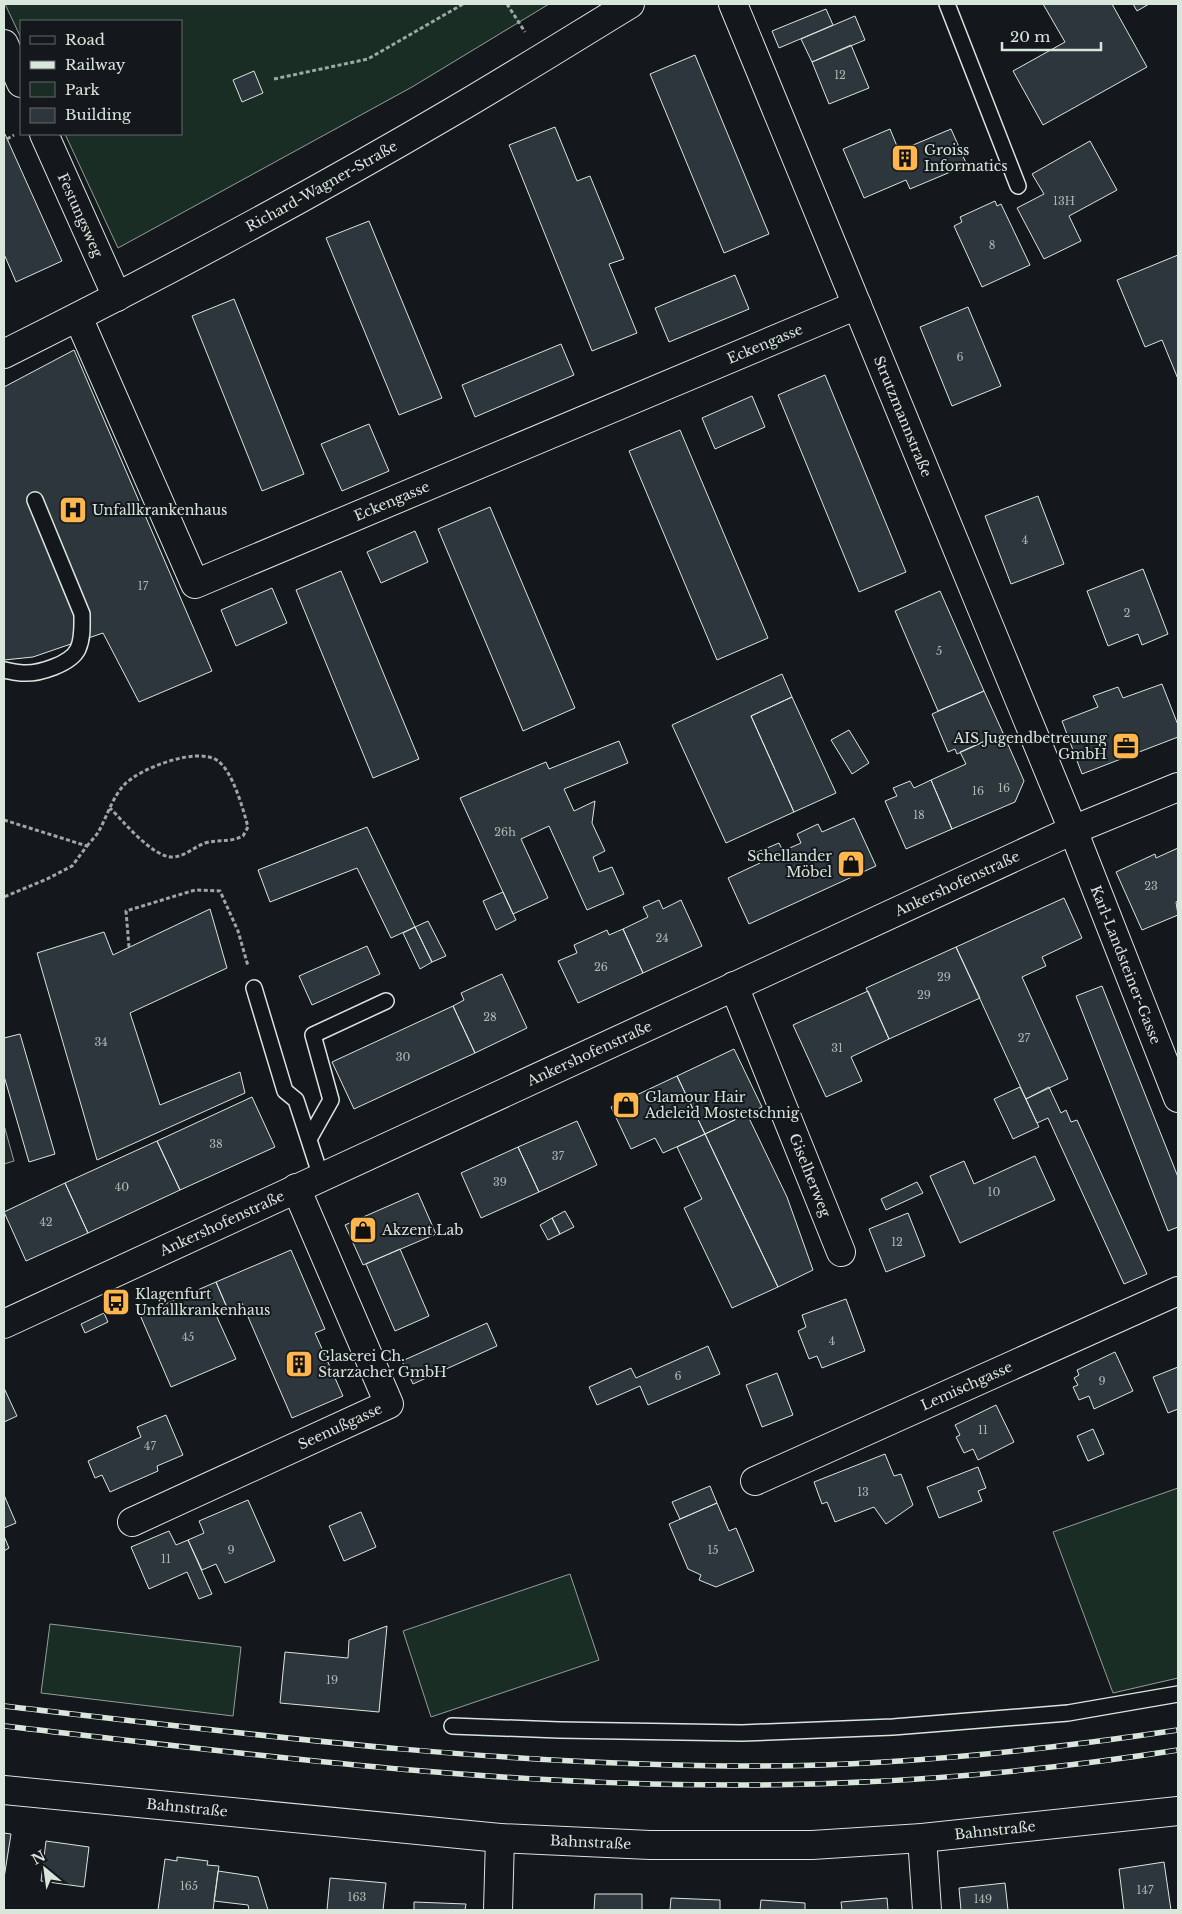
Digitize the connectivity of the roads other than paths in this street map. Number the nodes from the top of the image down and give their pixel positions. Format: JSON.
{"nodes":[{"id":1,"x":630,"y":4,"type":"edge"},
{"id":2,"x":733,"y":4,"type":"edge"},
{"id":3,"x":947,"y":4,"type":"edge"},
{"id":4,"x":4,"y":44,"type":"edge"},
{"id":5,"x":20,"y":81,"type":"edge"},
{"id":6,"x":44,"y":135,"type":"edge"},
{"id":7,"x":1018,"y":186,"type":"dead end"},
{"id":8,"x":117,"y":297,"type":"junction"},
{"id":9,"x":857,"y":305,"type":"junction"},
{"id":10,"x":78,"y":317,"type":"junction"},
{"id":11,"x":4,"y":354,"type":"edge"},
{"id":12,"x":35,"y":500,"type":"dead end"},
{"id":13,"x":4,"y":670,"type":"edge"},
{"id":14,"x":1178,"y":787,"type":"edge"},
{"id":15,"x":1073,"y":830,"type":"junction"},
{"id":16,"x":734,"y":986,"type":"junction"},
{"id":17,"x":254,"y":988,"type":"road end"},
{"id":18,"x":386,"y":1001,"type":"dead end"},
{"id":19,"x":1178,"y":1098,"type":"edge"},
{"id":20,"x":309,"y":1139,"type":"junction"},
{"id":21,"x":321,"y":1177,"type":"junction"},
{"id":22,"x":296,"y":1188,"type":"junction"},
{"id":23,"x":841,"y":1252,"type":"dead end"},
{"id":24,"x":1178,"y":1291,"type":"edge"},
{"id":25,"x":4,"y":1324,"type":"edge"},
{"id":26,"x":755,"y":1481,"type":"dead end"},
{"id":27,"x":132,"y":1522,"type":"dead end"},
{"id":28,"x":1178,"y":1694,"type":"edge"},
{"id":29,"x":452,"y":1726,"type":"dead end"},
{"id":30,"x":4,"y":1790,"type":"edge"},
{"id":31,"x":1178,"y":1811,"type":"edge"},
{"id":32,"x":500,"y":1838,"type":"junction"},
{"id":33,"x":922,"y":1838,"type":"junction"},
{"id":34,"x":498,"y":1910,"type":"edge"},
{"id":35,"x":927,"y":1910,"type":"edge"}],
"edges":[{"from":1,"to":8,"type":"street","name":"Richard-Wagner-Straße"},
{"from":2,"to":9,"type":"street","name":"Strutzmannstraße"},
{"from":3,"to":7,"type":"lane"},
{"from":4,"to":5,"type":"street"},
{"from":6,"to":8,"type":"street","name":"Festungsweg"},
{"from":8,"to":10,"type":"street","name":"Richard-Wagner-Straße"},
{"from":9,"to":10,"type":"street","name":"Eckengasse"},
{"from":9,"to":15,"type":"street","name":"Strutzmannstraße"},
{"from":10,"to":11,"type":"street","name":"Richard-Wagner-Straße"},
{"from":12,"to":13,"type":"lane"},
{"from":14,"to":15,"type":"street","name":"Ankershofenstraße"},
{"from":15,"to":16,"type":"street","name":"Ankershofenstraße"},
{"from":15,"to":19,"type":"street","name":"Karl-Landsteiner-Gasse"},
{"from":16,"to":21,"type":"street","name":"Ankershofenstraße"},
{"from":16,"to":23,"type":"street","name":"Giselherweg"},
{"from":17,"to":20,"type":"lane"},
{"from":18,"to":20,"type":"lane"},
{"from":20,"to":21,"type":"lane"},
{"from":21,"to":22,"type":"street","name":"Ankershofenstraße"},
{"from":22,"to":25,"type":"street","name":"Ankershofenstraße"},
{"from":22,"to":27,"type":"street","name":"Seenußgasse"},
{"from":24,"to":26,"type":"street","name":"Lemischgasse"},
{"from":28,"to":29,"type":"lane"},
{"from":30,"to":32,"type":"street","name":"Bahnstraße"},
{"from":31,"to":33,"type":"street","name":"Bahnstraße"},
{"from":32,"to":33,"type":"street","name":"Bahnstraße"},
{"from":32,"to":34,"type":"street"},
{"from":33,"to":35,"type":"street"}]}
